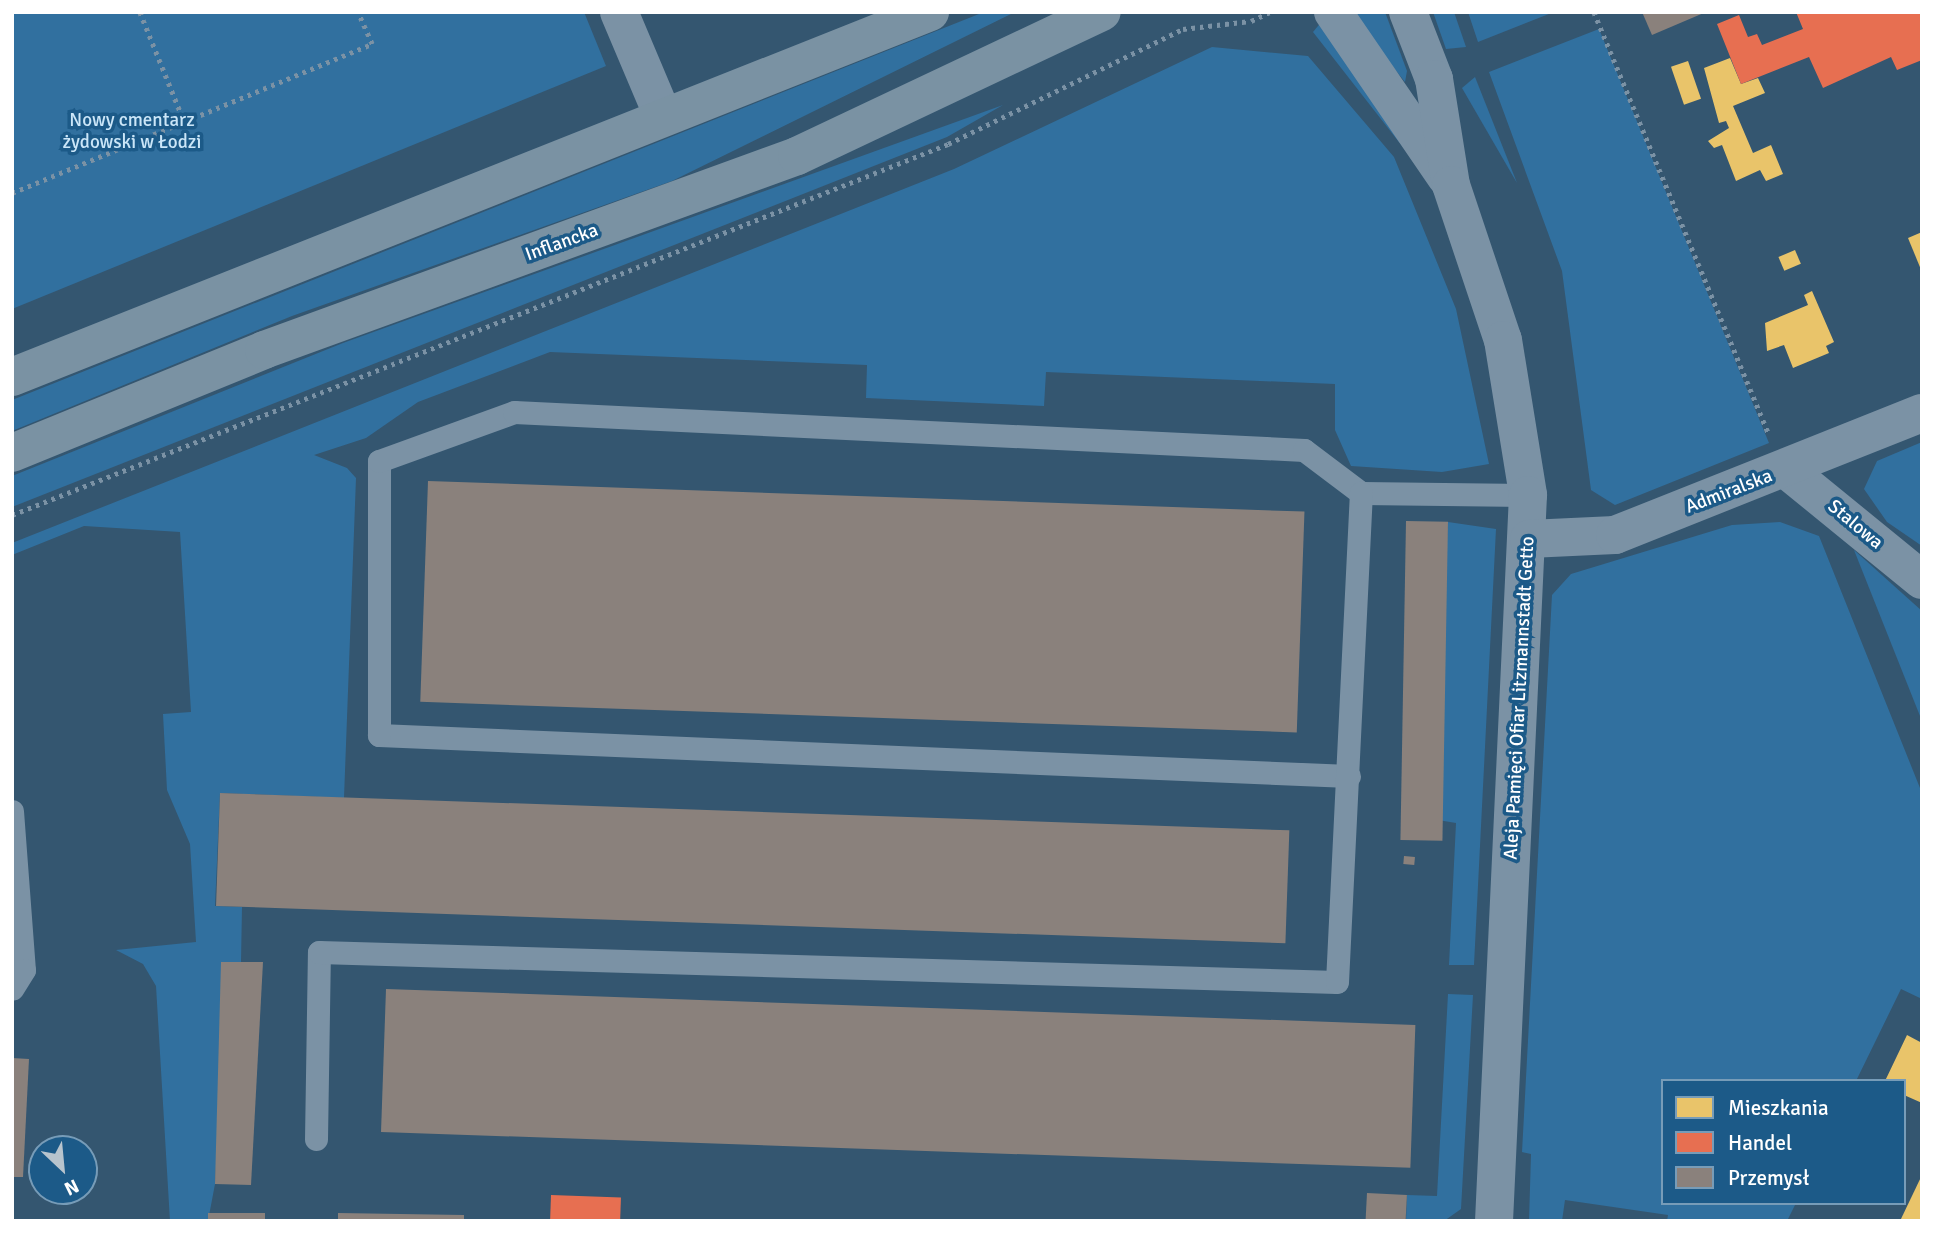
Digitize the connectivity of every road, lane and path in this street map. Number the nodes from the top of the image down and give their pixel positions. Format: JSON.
{"nodes":[{"id":1,"x":140,"y":12,"type":"edge"},
{"id":2,"x":358,"y":12,"type":"edge"},
{"id":3,"x":620,"y":12,"type":"edge"},
{"id":4,"x":930,"y":12,"type":"edge"},
{"id":5,"x":1102,"y":12,"type":"edge"},
{"id":6,"x":1270,"y":12,"type":"edge"},
{"id":7,"x":1334,"y":12,"type":"edge"},
{"id":8,"x":1408,"y":12,"type":"edge"},
{"id":9,"x":1594,"y":12,"type":"edge"},
{"id":10,"x":663,"y":117,"type":"junction"},
{"id":11,"x":184,"y":121,"type":"junction"},
{"id":12,"x":1451,"y":185,"type":"junction"},
{"id":13,"x":12,"y":192,"type":"edge"},
{"id":14,"x":12,"y":377,"type":"edge"},
{"id":15,"x":1922,"y":413,"type":"edge"},
{"id":16,"x":12,"y":453,"type":"edge"},
{"id":17,"x":1787,"y":470,"type":"junction"},
{"id":18,"x":1361,"y":493,"type":"junction"},
{"id":19,"x":1528,"y":495,"type":"junction"},
{"id":20,"x":12,"y":515,"type":"edge"},
{"id":21,"x":1529,"y":539,"type":"junction"},
{"id":22,"x":1922,"y":580,"type":"edge"},
{"id":23,"x":1349,"y":776,"type":"junction"},
{"id":24,"x":12,"y":811,"type":"edge"},
{"id":25,"x":13,"y":836,"type":"edge"},
{"id":26,"x":12,"y":989,"type":"edge"},
{"id":27,"x":316,"y":1139,"type":"dead end"},
{"id":28,"x":1494,"y":1221,"type":"edge"}],
"edges":[{"from":1,"to":11,"type":"path"},
{"from":2,"to":11,"type":"path"},
{"from":3,"to":10,"type":"street"},
{"from":4,"to":10,"type":"main road"},
{"from":5,"to":16,"type":"main road","name":"Inflancka"},
{"from":6,"to":20,"type":"path"},
{"from":7,"to":12,"type":"street","name":"Aleja Pamięci Ofiar Litzmannstadt Getto"},
{"from":8,"to":12,"type":"street","name":"Aleja Pamięci Ofiar Litzmannstadt Getto"},
{"from":9,"to":17,"type":"path"},
{"from":10,"to":14,"type":"main road"},
{"from":11,"to":13,"type":"path"},
{"from":12,"to":19,"type":"street","name":"Aleja Pamięci Ofiar Litzmannstadt Getto"},
{"from":15,"to":17,"type":"street","name":"Admiralska"},
{"from":17,"to":21,"type":"street","name":"Admiralska"},
{"from":17,"to":22,"type":"street","name":"Stalowa"},
{"from":18,"to":19,"type":"lane"},
{"from":18,"to":23,"type":"lane"},
{"from":18,"to":23,"type":"lane"},
{"from":19,"to":21,"type":"street","name":"Aleja Pamięci Ofiar Litzmannstadt Getto"},
{"from":21,"to":28,"type":"street","name":"Aleja Pamięci Ofiar Litzmannstadt Getto"},
{"from":23,"to":27,"type":"lane"},
{"from":24,"to":25,"type":"lane"},
{"from":25,"to":26,"type":"lane"}]}
